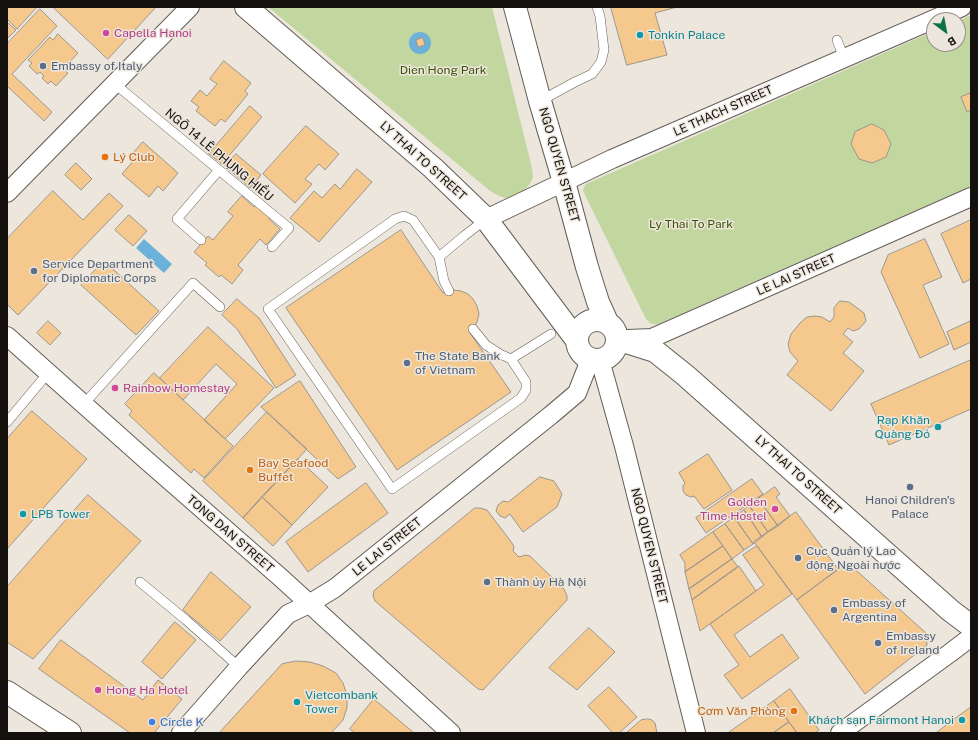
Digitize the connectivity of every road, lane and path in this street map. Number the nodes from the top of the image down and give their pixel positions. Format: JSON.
{"nodes":[{"id":1,"x":190,"y":7,"type":"edge"},
{"id":2,"x":246,"y":7,"type":"edge"},
{"id":3,"x":515,"y":7,"type":"edge"},
{"id":4,"x":597,"y":7,"type":"edge"},
{"id":5,"x":962,"y":7,"type":"edge"},
{"id":6,"x":837,"y":40,"type":"dead end"},
{"id":7,"x":844,"y":58,"type":"junction"},
{"id":8,"x":115,"y":84,"type":"junction"},
{"id":9,"x":540,"y":101,"type":"junction"},
{"id":10,"x":219,"y":170,"type":"junction"},
{"id":11,"x":564,"y":182,"type":"junction"},
{"id":12,"x":7,"y":193,"type":"edge"},
{"id":13,"x":971,"y":197,"type":"edge"},
{"id":14,"x":486,"y":219,"type":"junction"},
{"id":15,"x":201,"y":240,"type":"dead end"},
{"id":16,"x":272,"y":247,"type":"dead end"},
{"id":17,"x":439,"y":257,"type":"junction"},
{"id":18,"x":449,"y":291,"type":"dead end"},
{"id":19,"x":220,"y":308,"type":"dead end"},
{"id":20,"x":474,"y":329,"type":"dead end"},
{"id":21,"x":612,"y":330,"type":"junction"},
{"id":22,"x":551,"y":334,"type":"dead end"},
{"id":23,"x":7,"y":336,"type":"edge"},
{"id":24,"x":576,"y":339,"type":"junction"},
{"id":25,"x":511,"y":359,"type":"junction"},
{"id":26,"x":595,"y":360,"type":"junction"},
{"id":27,"x":48,"y":373,"type":"junction"},
{"id":28,"x":83,"y":405,"type":"junction"},
{"id":29,"x":7,"y":422,"type":"edge"},
{"id":30,"x":140,"y":582,"type":"dead end"},
{"id":31,"x":309,"y":604,"type":"junction"},
{"id":32,"x":971,"y":626,"type":"edge"},
{"id":33,"x":971,"y":637,"type":"edge"},
{"id":34,"x":238,"y":667,"type":"junction"},
{"id":35,"x":9,"y":696,"type":"edge"},
{"id":36,"x":70,"y":733,"type":"edge"},
{"id":37,"x":181,"y":733,"type":"edge"},
{"id":38,"x":451,"y":733,"type":"edge"},
{"id":39,"x":696,"y":733,"type":"edge"},
{"id":40,"x":840,"y":733,"type":"edge"}],
"edges":[{"from":1,"to":8,"type":"street"},
{"from":2,"to":14,"type":"street","name":"LY THAI TO STREET"},
{"from":3,"to":9,"type":"street","name":"NGO QUYEN STREET"},
{"from":4,"to":9,"type":"lane"},
{"from":5,"to":7,"type":"street","name":"LE THACH STREET"},
{"from":6,"to":7,"type":"lane"},
{"from":7,"to":11,"type":"street","name":"LE THACH STREET"},
{"from":8,"to":10,"type":"lane","name":"NGÕ 14 LÊ PHỤNG HIỂU"},
{"from":8,"to":12,"type":"street"},
{"from":9,"to":11,"type":"street","name":"NGO QUYEN STREET"},
{"from":10,"to":15,"type":"lane"},
{"from":10,"to":16,"type":"lane","name":"NGÕ 14 LÊ PHỤNG HIỂU"},
{"from":11,"to":14,"type":"street","name":"LE THACH STREET"},
{"from":11,"to":21,"type":"street","name":"NGO QUYEN STREET"},
{"from":13,"to":21,"type":"street","name":"LE LAI STREET"},
{"from":14,"to":17,"type":"lane"},
{"from":14,"to":24,"type":"street","name":"LY THAI TO STREET"},
{"from":17,"to":18,"type":"lane"},
{"from":17,"to":25,"type":"lane"},
{"from":19,"to":28,"type":"lane"},
{"from":20,"to":25,"type":"lane"},
{"from":21,"to":24,"type":"street"},
{"from":21,"to":26,"type":"street"},
{"from":21,"to":32,"type":"street","name":"LY THAI TO STREET"},
{"from":22,"to":25,"type":"lane"},
{"from":23,"to":27,"type":"street","name":"TONG DAN STREET"},
{"from":24,"to":26,"type":"street"},
{"from":26,"to":31,"type":"street","name":"LE LAI STREET"},
{"from":26,"to":39,"type":"street","name":"NGO QUYEN STREET"},
{"from":27,"to":28,"type":"street","name":"TONG DAN STREET"},
{"from":27,"to":29,"type":"lane"},
{"from":28,"to":31,"type":"street","name":"TONG DAN STREET"},
{"from":30,"to":34,"type":"lane"},
{"from":31,"to":34,"type":"street","name":"LE LAI STREET"},
{"from":31,"to":38,"type":"street","name":"TONG DAN STREET"},
{"from":33,"to":40,"type":"street"},
{"from":34,"to":37,"type":"street","name":"LE LAI STREET"},
{"from":35,"to":36,"type":"street"}]}
